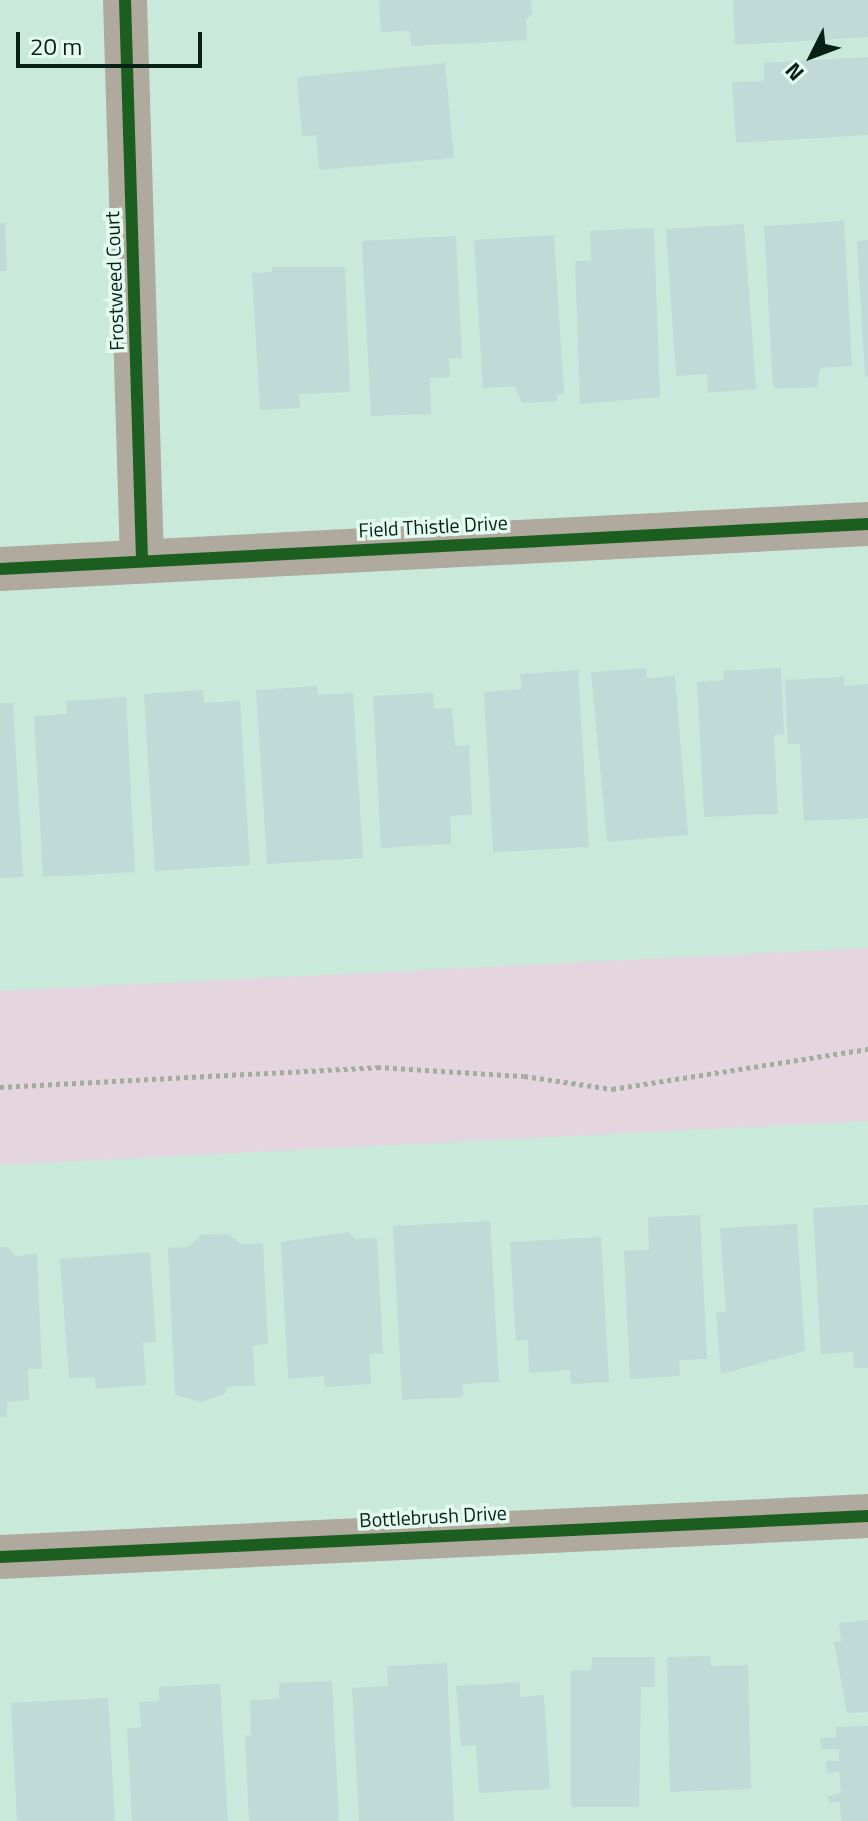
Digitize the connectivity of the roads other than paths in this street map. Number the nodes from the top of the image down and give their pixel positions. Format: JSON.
{"nodes":[{"id":1,"x":125,"y":0,"type":"edge"},
{"id":2,"x":868,"y":524,"type":"edge"},
{"id":3,"x":142,"y":561,"type":"junction"},
{"id":4,"x":0,"y":569,"type":"edge"},
{"id":5,"x":868,"y":1516,"type":"edge"},
{"id":6,"x":0,"y":1557,"type":"edge"}],
"edges":[{"from":1,"to":3,"type":"street","name":"Frostweed Court"},
{"from":2,"to":3,"type":"street","name":"Field Thistle Drive"},
{"from":3,"to":4,"type":"street","name":"Field Thistle Drive"},
{"from":5,"to":6,"type":"street","name":"Bottlebrush Drive"}]}
